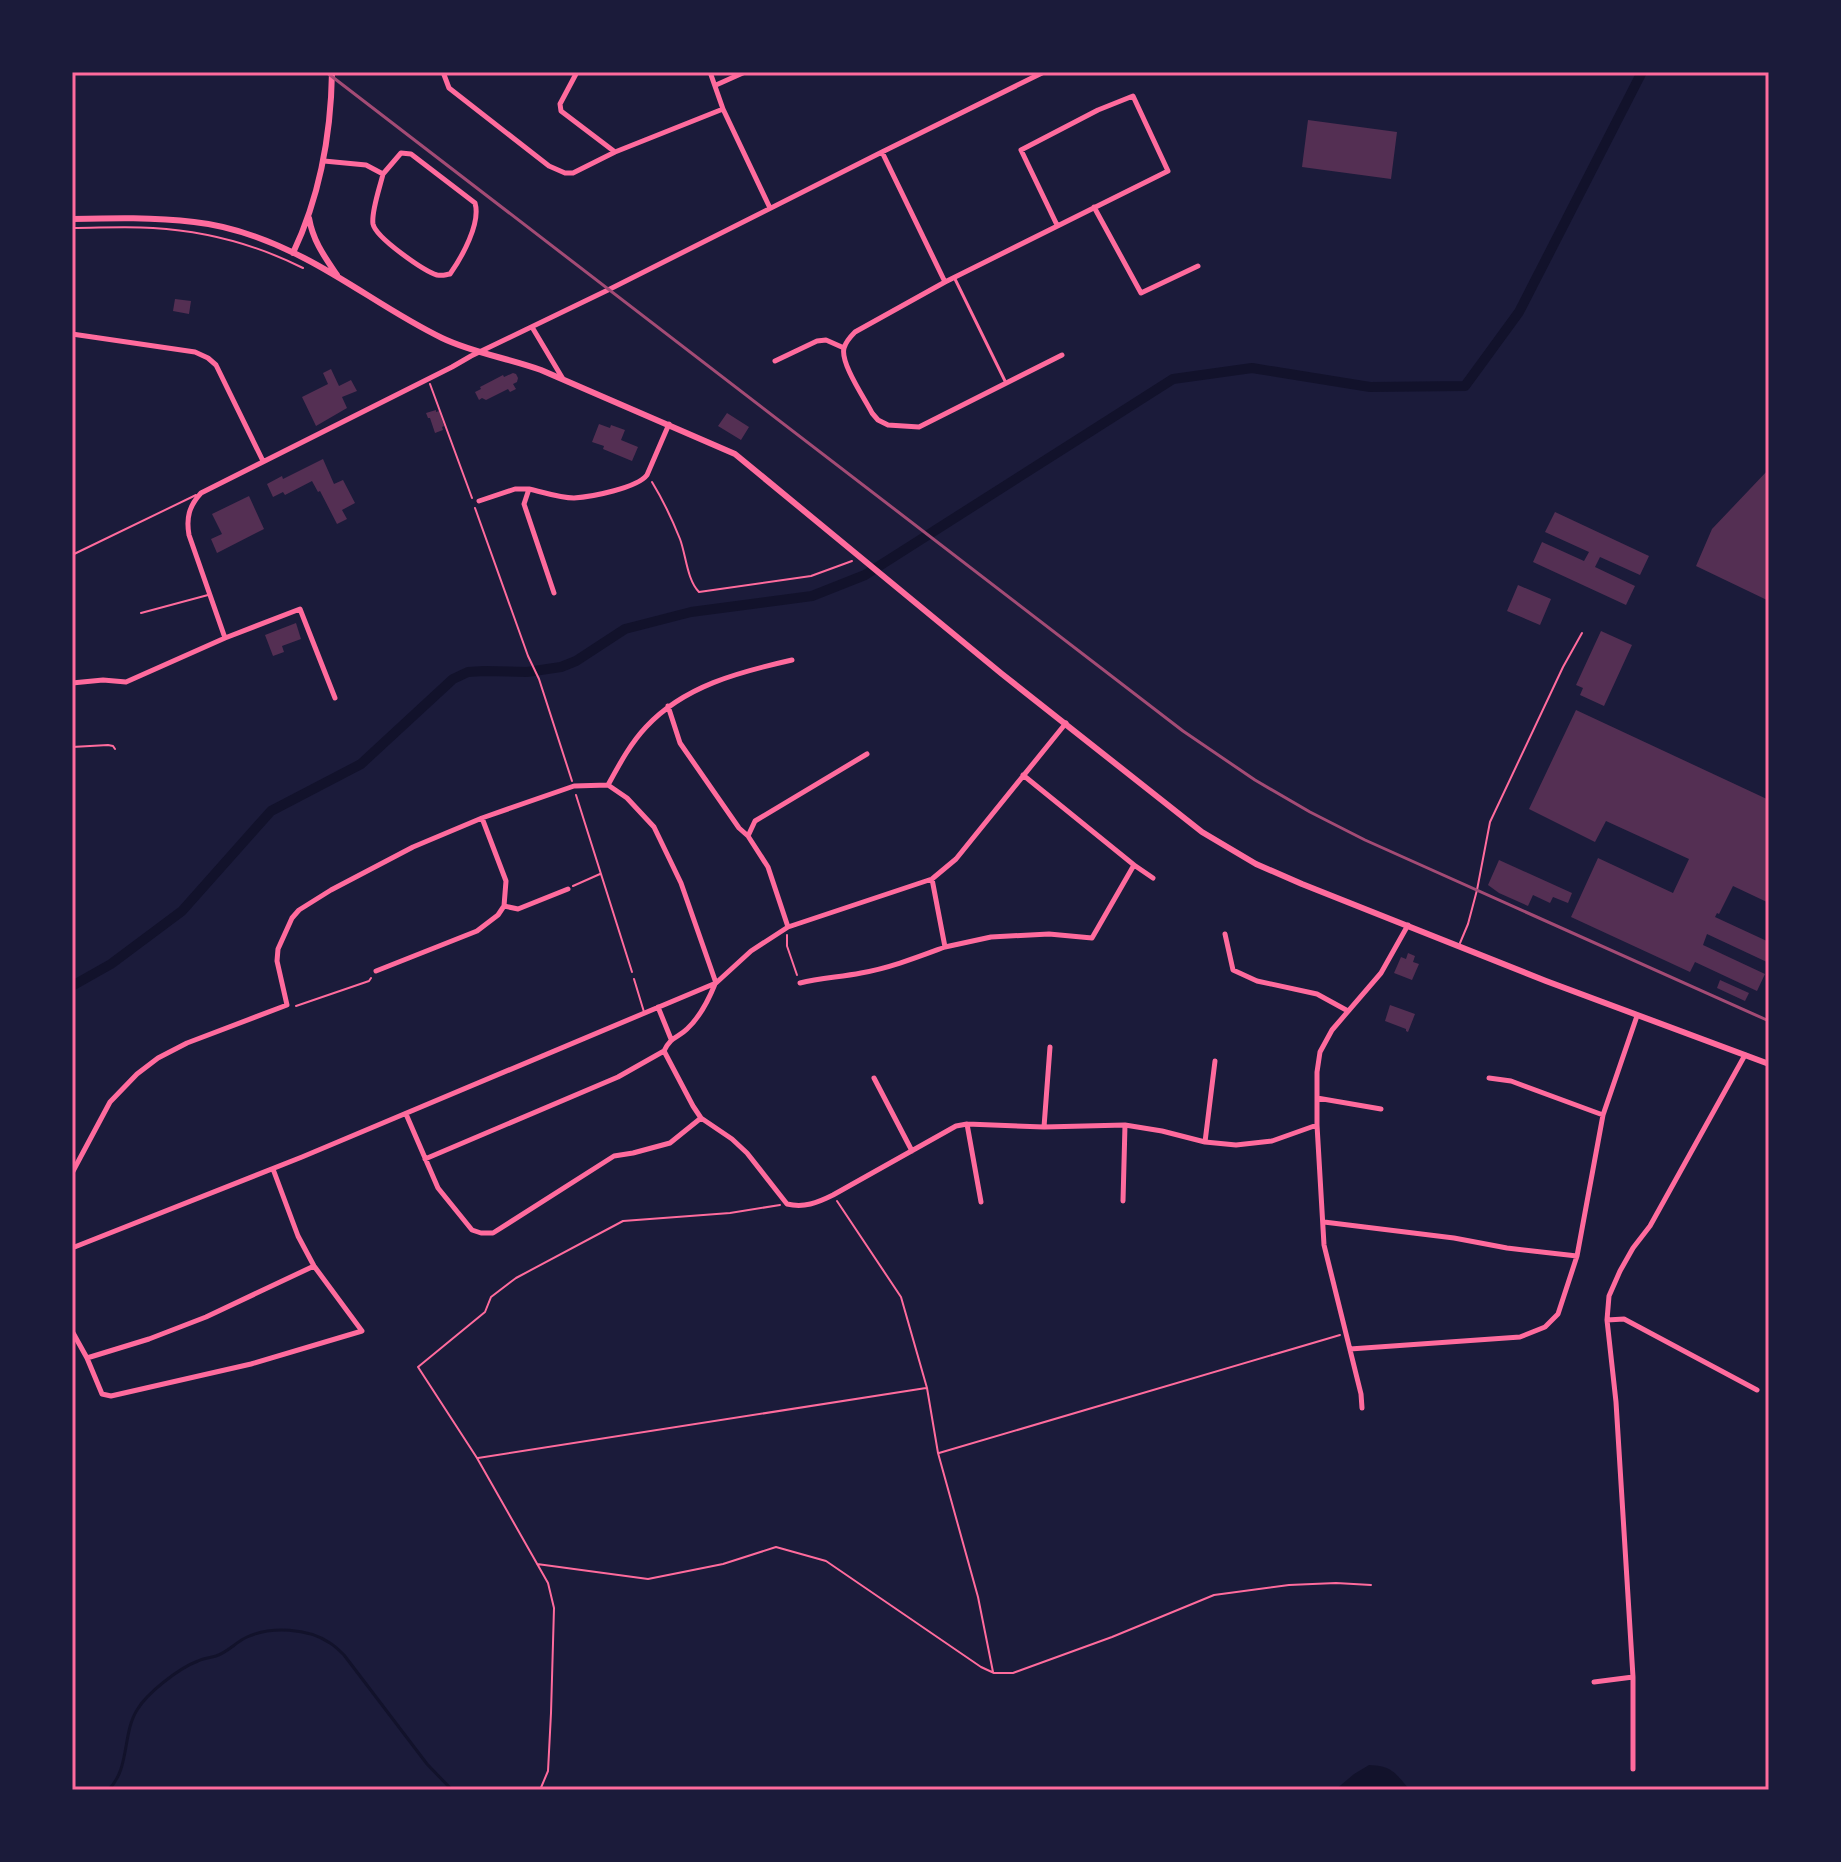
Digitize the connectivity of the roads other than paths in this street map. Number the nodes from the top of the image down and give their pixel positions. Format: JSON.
{"nodes":[{"id":1,"x":332,"y":72,"type":"edge"},
{"id":2,"x":443,"y":72,"type":"edge"},
{"id":3,"x":577,"y":72,"type":"edge"},
{"id":4,"x":710,"y":72,"type":"edge"},
{"id":5,"x":745,"y":72,"type":"edge"},
{"id":6,"x":1044,"y":72,"type":"edge"},
{"id":7,"x":716,"y":85,"type":"junction"},
{"id":8,"x":723,"y":109,"type":"junction"},
{"id":9,"x":615,"y":152,"type":"junction"},
{"id":10,"x":882,"y":152,"type":"junction"},
{"id":11,"x":324,"y":161,"type":"junction"},
{"id":12,"x":383,"y":174,"type":"junction"},
{"id":13,"x":1094,"y":207,"type":"junction"},
{"id":14,"x":770,"y":208,"type":"junction"},
{"id":15,"x":309,"y":217,"type":"junction"},
{"id":16,"x":72,"y":219,"type":"edge"},
{"id":17,"x":1057,"y":225,"type":"junction"},
{"id":18,"x":293,"y":253,"type":"junction"},
{"id":19,"x":1198,"y":266,"type":"dead end"},
{"id":20,"x":954,"y":277,"type":"junction"},
{"id":21,"x":339,"y":278,"type":"junction"},
{"id":22,"x":945,"y":282,"type":"junction"},
{"id":23,"x":532,"y":327,"type":"junction"},
{"id":24,"x":72,"y":334,"type":"edge"},
{"id":25,"x":844,"y":348,"type":"junction"},
{"id":26,"x":481,"y":352,"type":"junction"},
{"id":27,"x":1062,"y":355,"type":"dead end"},
{"id":28,"x":775,"y":361,"type":"dead end"},
{"id":29,"x":563,"y":379,"type":"junction"},
{"id":30,"x":1005,"y":382,"type":"junction"},
{"id":31,"x":669,"y":424,"type":"junction"},
{"id":32,"x":263,"y":461,"type":"junction"},
{"id":33,"x":529,"y":489,"type":"junction"},
{"id":34,"x":201,"y":493,"type":"junction"},
{"id":35,"x":479,"y":501,"type":"dead end"},
{"id":36,"x":72,"y":555,"type":"edge"},
{"id":37,"x":554,"y":593,"type":"dead end"},
{"id":38,"x":210,"y":595,"type":"junction"},
{"id":39,"x":141,"y":613,"type":"dead end"},
{"id":40,"x":1582,"y":633,"type":"dead end"},
{"id":41,"x":225,"y":638,"type":"junction"},
{"id":42,"x":792,"y":660,"type":"dead end"},
{"id":43,"x":72,"y":683,"type":"edge"},
{"id":44,"x":335,"y":698,"type":"dead end"},
{"id":45,"x":668,"y":706,"type":"junction"},
{"id":46,"x":1066,"y":723,"type":"junction"},
{"id":47,"x":867,"y":754,"type":"dead end"},
{"id":48,"x":1023,"y":775,"type":"junction"},
{"id":49,"x":608,"y":785,"type":"junction"},
{"id":50,"x":482,"y":818,"type":"junction"},
{"id":51,"x":748,"y":836,"type":"junction"},
{"id":52,"x":1134,"y":865,"type":"junction"},
{"id":53,"x":1153,"y":878,"type":"dead end"},
{"id":54,"x":932,"y":879,"type":"junction"},
{"id":55,"x":568,"y":889,"type":"road end"},
{"id":56,"x":504,"y":906,"type":"junction"},
{"id":57,"x":1408,"y":925,"type":"junction"},
{"id":58,"x":788,"y":927,"type":"junction"},
{"id":59,"x":1225,"y":934,"type":"dead end"},
{"id":60,"x":1459,"y":946,"type":"junction"},
{"id":61,"x":945,"y":947,"type":"junction"},
{"id":62,"x":376,"y":971,"type":"road end"},
{"id":63,"x":634,"y":979,"type":"road end"},
{"id":64,"x":716,"y":983,"type":"junction"},
{"id":65,"x":800,"y":983,"type":"road end"},
{"id":66,"x":658,"y":1007,"type":"junction"},
{"id":67,"x":1348,"y":1011,"type":"junction"},
{"id":68,"x":645,"y":1013,"type":"junction"},
{"id":69,"x":1637,"y":1016,"type":"junction"},
{"id":70,"x":671,"y":1039,"type":"junction"},
{"id":71,"x":1050,"y":1047,"type":"dead end"},
{"id":72,"x":664,"y":1051,"type":"junction"},
{"id":73,"x":1745,"y":1055,"type":"junction"},
{"id":74,"x":1215,"y":1061,"type":"dead end"},
{"id":75,"x":1769,"y":1064,"type":"edge"},
{"id":76,"x":874,"y":1078,"type":"dead end"},
{"id":77,"x":1489,"y":1078,"type":"dead end"},
{"id":78,"x":1317,"y":1098,"type":"junction"},
{"id":79,"x":1381,"y":1109,"type":"dead end"},
{"id":80,"x":406,"y":1114,"type":"junction"},
{"id":81,"x":1603,"y":1115,"type":"junction"},
{"id":82,"x":701,"y":1118,"type":"junction"},
{"id":83,"x":967,"y":1124,"type":"junction"},
{"id":84,"x":1125,"y":1125,"type":"junction"},
{"id":85,"x":1317,"y":1125,"type":"junction"},
{"id":86,"x":1044,"y":1127,"type":"junction"},
{"id":87,"x":1205,"y":1142,"type":"junction"},
{"id":88,"x":912,"y":1151,"type":"junction"},
{"id":89,"x":425,"y":1159,"type":"junction"},
{"id":90,"x":273,"y":1169,"type":"junction"},
{"id":91,"x":72,"y":1173,"type":"edge"},
{"id":92,"x":1123,"y":1201,"type":"dead end"},
{"id":93,"x":981,"y":1202,"type":"dead end"},
{"id":94,"x":1324,"y":1222,"type":"junction"},
{"id":95,"x":72,"y":1248,"type":"edge"},
{"id":96,"x":1577,"y":1256,"type":"junction"},
{"id":97,"x":314,"y":1266,"type":"junction"},
{"id":98,"x":1607,"y":1320,"type":"junction"},
{"id":99,"x":72,"y":1331,"type":"edge"},
{"id":100,"x":1350,"y":1349,"type":"junction"},
{"id":101,"x":87,"y":1358,"type":"junction"},
{"id":102,"x":1757,"y":1390,"type":"dead end"},
{"id":103,"x":1362,"y":1408,"type":"dead end"},
{"id":104,"x":1633,"y":1677,"type":"junction"},
{"id":105,"x":1594,"y":1682,"type":"dead end"},
{"id":106,"x":1633,"y":1769,"type":"dead end"}],
"edges":[{"from":1,"to":11,"type":"main road"},
{"from":2,"to":9,"type":"street"},
{"from":3,"to":9,"type":"street"},
{"from":4,"to":7,"type":"street"},
{"from":5,"to":7,"type":"street"},
{"from":6,"to":10,"type":"street"},
{"from":7,"to":8,"type":"street"},
{"from":8,"to":9,"type":"street"},
{"from":8,"to":14,"type":"street"},
{"from":10,"to":14,"type":"street"},
{"from":10,"to":22,"type":"street"},
{"from":11,"to":12,"type":"street"},
{"from":11,"to":15,"type":"main road"},
{"from":12,"to":12,"type":"street"},
{"from":13,"to":17,"type":"street"},
{"from":13,"to":17,"type":"street"},
{"from":13,"to":19,"type":"street"},
{"from":14,"to":23,"type":"street"},
{"from":15,"to":18,"type":"main road"},
{"from":15,"to":21,"type":"main road"},
{"from":16,"to":18,"type":"main road"},
{"from":17,"to":20,"type":"street"},
{"from":18,"to":21,"type":"main road"},
{"from":20,"to":22,"type":"street"},
{"from":20,"to":30,"type":"street"},
{"from":21,"to":26,"type":"main road"},
{"from":22,"to":25,"type":"street"},
{"from":23,"to":26,"type":"street"},
{"from":23,"to":29,"type":"street"},
{"from":24,"to":32,"type":"street"},
{"from":25,"to":28,"type":"street"},
{"from":25,"to":30,"type":"street"},
{"from":26,"to":29,"type":"main road"},
{"from":26,"to":32,"type":"street"},
{"from":27,"to":30,"type":"street"},
{"from":29,"to":31,"type":"main road"},
{"from":31,"to":33,"type":"street"},
{"from":31,"to":46,"type":"main road"},
{"from":32,"to":34,"type":"street"},
{"from":33,"to":35,"type":"street"},
{"from":33,"to":37,"type":"street"},
{"from":34,"to":36,"type":"lane"},
{"from":34,"to":38,"type":"street"},
{"from":38,"to":39,"type":"lane"},
{"from":38,"to":41,"type":"street"},
{"from":40,"to":60,"type":"lane"},
{"from":41,"to":43,"type":"street"},
{"from":41,"to":44,"type":"street"},
{"from":42,"to":45,"type":"street"},
{"from":45,"to":49,"type":"street"},
{"from":45,"to":51,"type":"street"},
{"from":46,"to":48,"type":"street"},
{"from":46,"to":57,"type":"main road"},
{"from":47,"to":51,"type":"street"},
{"from":48,"to":52,"type":"street"},
{"from":48,"to":54,"type":"street"},
{"from":49,"to":50,"type":"street"},
{"from":49,"to":64,"type":"street"},
{"from":50,"to":56,"type":"street"},
{"from":50,"to":91,"type":"street"},
{"from":51,"to":58,"type":"street"},
{"from":52,"to":53,"type":"street"},
{"from":52,"to":61,"type":"street"},
{"from":54,"to":58,"type":"street"},
{"from":54,"to":61,"type":"street"},
{"from":55,"to":56,"type":"street"},
{"from":56,"to":62,"type":"street"},
{"from":57,"to":60,"type":"main road"},
{"from":57,"to":67,"type":"street"},
{"from":58,"to":64,"type":"street"},
{"from":59,"to":67,"type":"street"},
{"from":60,"to":69,"type":"main road"},
{"from":61,"to":65,"type":"street"},
{"from":63,"to":68,"type":"lane"},
{"from":64,"to":66,"type":"street"},
{"from":64,"to":70,"type":"street"},
{"from":66,"to":68,"type":"street"},
{"from":66,"to":70,"type":"street"},
{"from":67,"to":78,"type":"street"},
{"from":68,"to":80,"type":"street"},
{"from":69,"to":73,"type":"main road"},
{"from":69,"to":81,"type":"street"},
{"from":70,"to":72,"type":"street"},
{"from":71,"to":86,"type":"street"},
{"from":72,"to":82,"type":"street"},
{"from":72,"to":89,"type":"street"},
{"from":73,"to":75,"type":"main road"},
{"from":73,"to":98,"type":"street"},
{"from":74,"to":87,"type":"street"},
{"from":76,"to":88,"type":"street"},
{"from":77,"to":81,"type":"street"},
{"from":78,"to":79,"type":"street"},
{"from":78,"to":85,"type":"street"},
{"from":80,"to":89,"type":"street"},
{"from":80,"to":90,"type":"street"},
{"from":81,"to":96,"type":"street"},
{"from":82,"to":88,"type":"street"},
{"from":82,"to":89,"type":"street"},
{"from":83,"to":86,"type":"street"},
{"from":83,"to":88,"type":"street"},
{"from":83,"to":93,"type":"street"},
{"from":84,"to":86,"type":"street"},
{"from":84,"to":87,"type":"street"},
{"from":84,"to":92,"type":"street"},
{"from":85,"to":87,"type":"street"},
{"from":85,"to":94,"type":"street"},
{"from":90,"to":95,"type":"street"},
{"from":90,"to":97,"type":"street"},
{"from":94,"to":96,"type":"street"},
{"from":94,"to":100,"type":"street"},
{"from":96,"to":100,"type":"street"},
{"from":97,"to":101,"type":"street"},
{"from":97,"to":101,"type":"street"},
{"from":98,"to":102,"type":"street"},
{"from":98,"to":104,"type":"street"},
{"from":99,"to":101,"type":"street"},
{"from":100,"to":103,"type":"street"},
{"from":104,"to":105,"type":"street"},
{"from":104,"to":106,"type":"street"}]}
